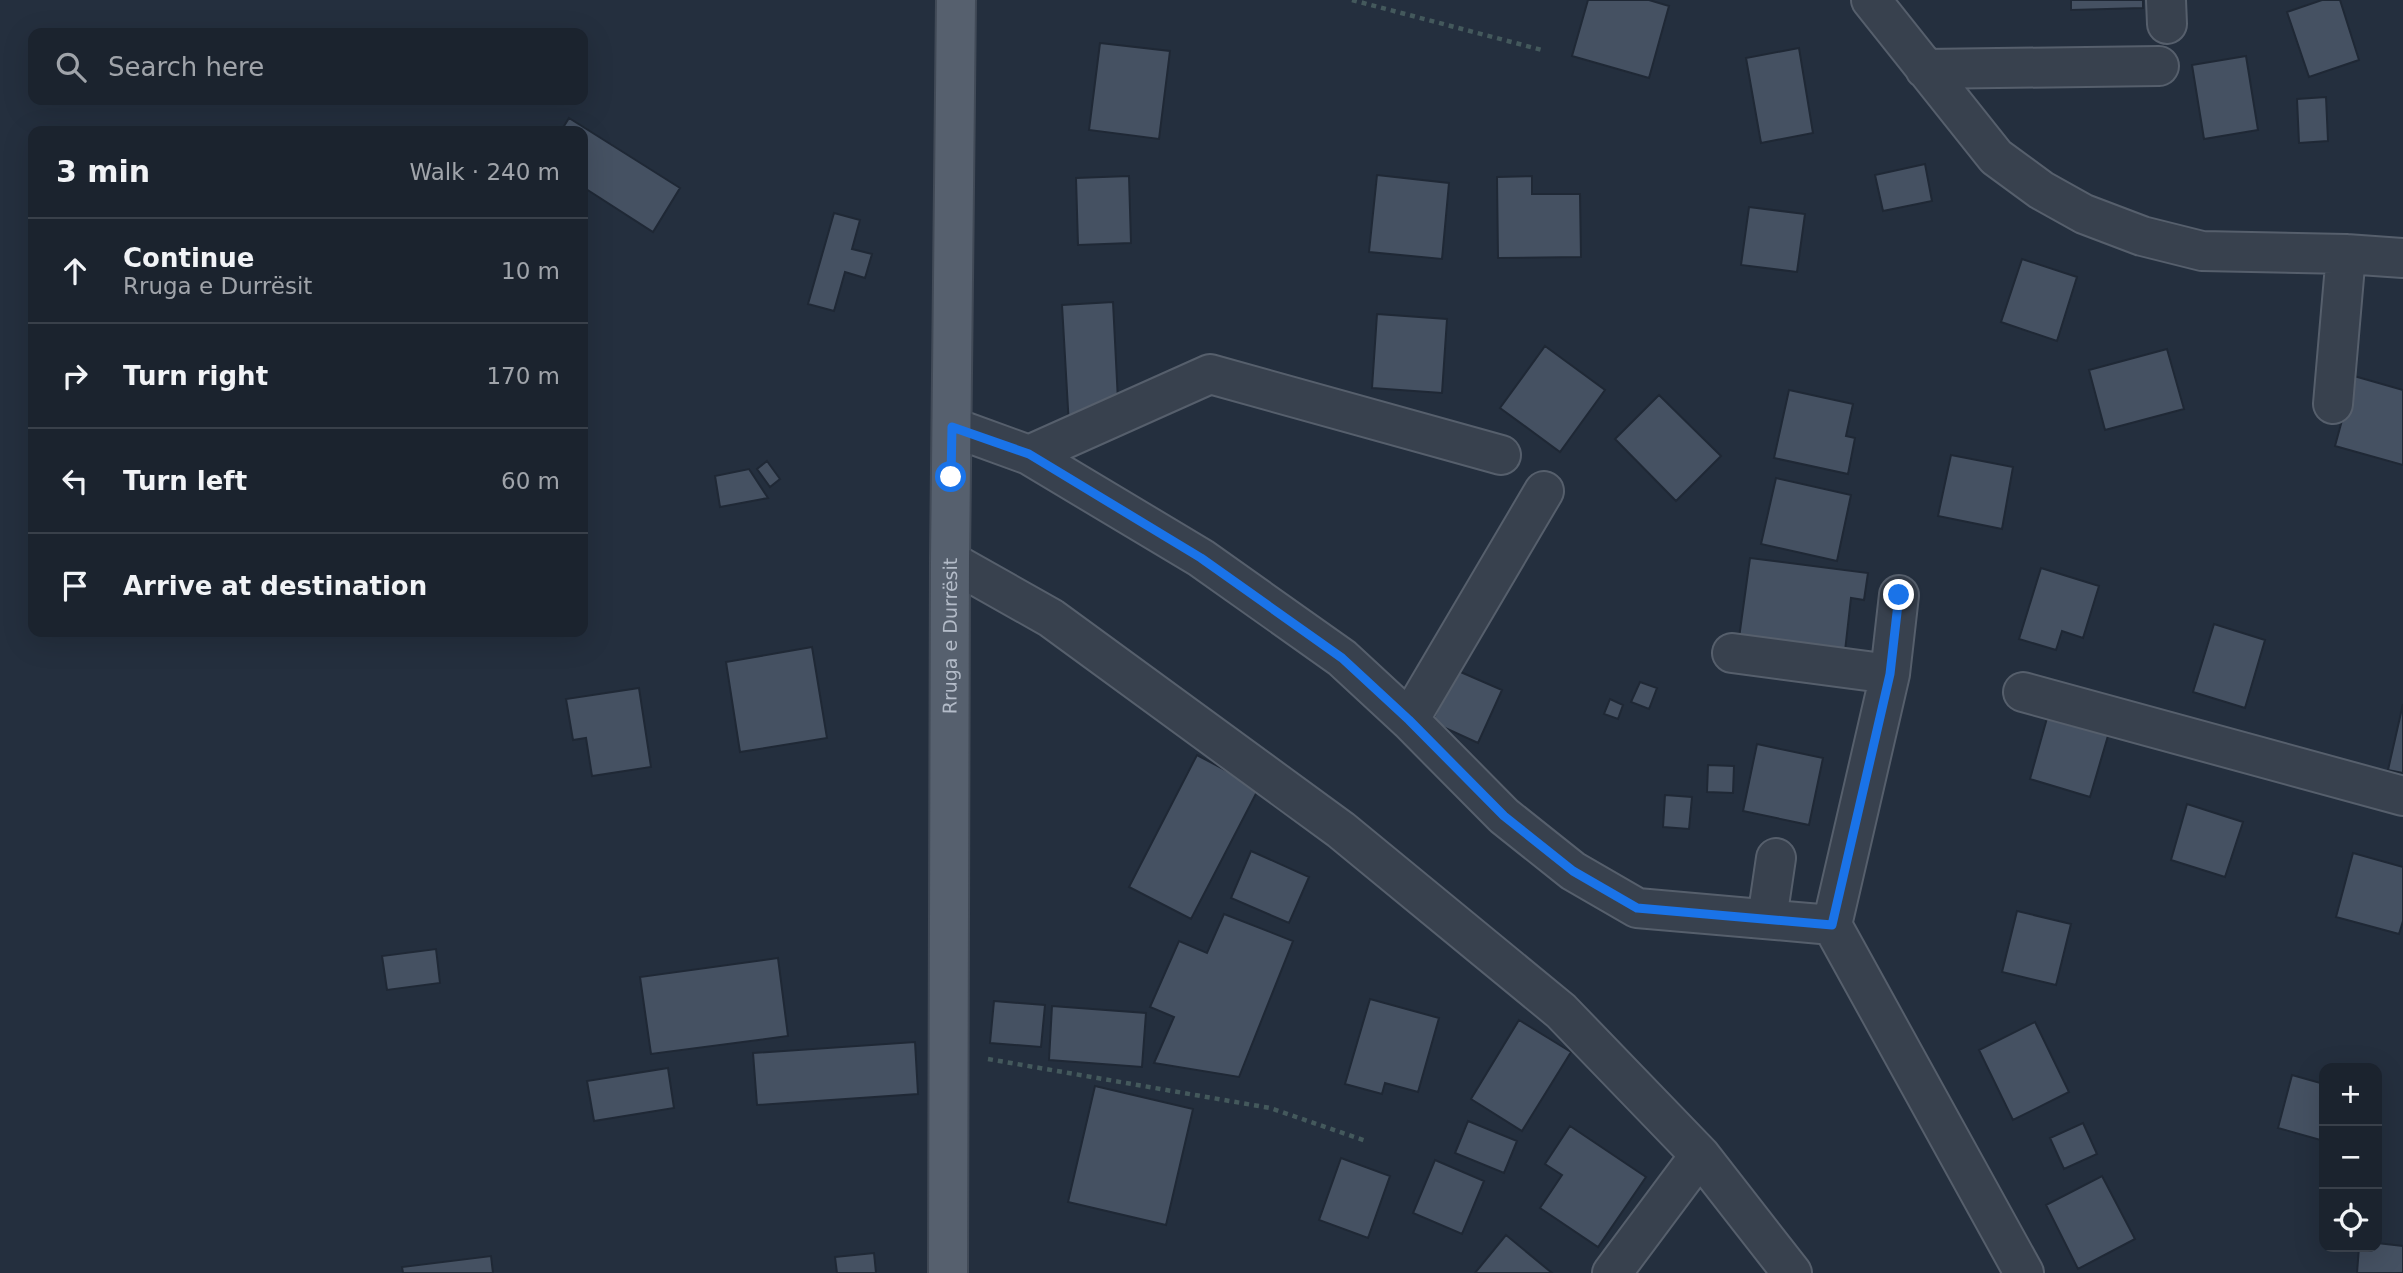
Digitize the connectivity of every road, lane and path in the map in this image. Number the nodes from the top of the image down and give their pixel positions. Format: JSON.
{"nodes":[{"id":1,"x":956,"y":0,"type":"edge"},
{"id":2,"x":1352,"y":0,"type":"edge"},
{"id":3,"x":1871,"y":0,"type":"edge"},
{"id":4,"x":1542,"y":50,"type":"dead end"},
{"id":5,"x":2159,"y":66,"type":"dead end"},
{"id":6,"x":1925,"y":69,"type":"junction"},
{"id":7,"x":2346,"y":254,"type":"junction"},
{"id":8,"x":2403,"y":258,"type":"edge"},
{"id":9,"x":2333,"y":404,"type":"dead end"},
{"id":10,"x":952,"y":427,"type":"junction"},
{"id":11,"x":1029,"y":454,"type":"junction"},
{"id":12,"x":1501,"y":455,"type":"dead end"},
{"id":13,"x":1544,"y":491,"type":"dead end"},
{"id":14,"x":950,"y":561,"type":"junction"},
{"id":15,"x":1899,"y":595,"type":"dead end"},
{"id":16,"x":1732,"y":653,"type":"dead end"},
{"id":17,"x":1890,"y":674,"type":"junction"},
{"id":18,"x":2024,"y":692,"type":"dead end"},
{"id":19,"x":1409,"y":720,"type":"junction"},
{"id":20,"x":2403,"y":796,"type":"edge"},
{"id":21,"x":1776,"y":858,"type":"dead end"},
{"id":22,"x":1767,"y":919,"type":"junction"},
{"id":23,"x":1832,"y":925,"type":"junction"},
{"id":24,"x":949,"y":1053,"type":"junction"},
{"id":25,"x":1366,"y":1141,"type":"dead end"},
{"id":26,"x":1700,"y":1155,"type":"junction"},
{"id":27,"x":948,"y":1273,"type":"edge"},
{"id":28,"x":1612,"y":1273,"type":"edge"},
{"id":29,"x":1792,"y":1273,"type":"edge"},
{"id":30,"x":2024,"y":1273,"type":"edge"}],
"edges":[{"from":1,"to":10,"type":"main road","name":"Rruga e Durrësit"},
{"from":2,"to":4,"type":"path"},
{"from":3,"to":6,"type":"street"},
{"from":5,"to":6,"type":"street"},
{"from":6,"to":7,"type":"street"},
{"from":7,"to":8,"type":"street"},
{"from":7,"to":9,"type":"street"},
{"from":10,"to":11,"type":"street"},
{"from":10,"to":14,"type":"main road","name":"Rruga e Durrësit"},
{"from":11,"to":12,"type":"street"},
{"from":11,"to":19,"type":"street"},
{"from":13,"to":19,"type":"street"},
{"from":14,"to":24,"type":"main road","name":"Rruga e Durrësit"},
{"from":14,"to":26,"type":"street"},
{"from":15,"to":17,"type":"street"},
{"from":16,"to":17,"type":"street"},
{"from":17,"to":23,"type":"street"},
{"from":18,"to":20,"type":"street"},
{"from":19,"to":22,"type":"street"},
{"from":21,"to":22,"type":"street"},
{"from":22,"to":23,"type":"street"},
{"from":23,"to":30,"type":"street"},
{"from":24,"to":25,"type":"path"},
{"from":24,"to":27,"type":"main road","name":"Rruga e Durrësit"},
{"from":26,"to":28,"type":"street"},
{"from":26,"to":29,"type":"street"}]}
